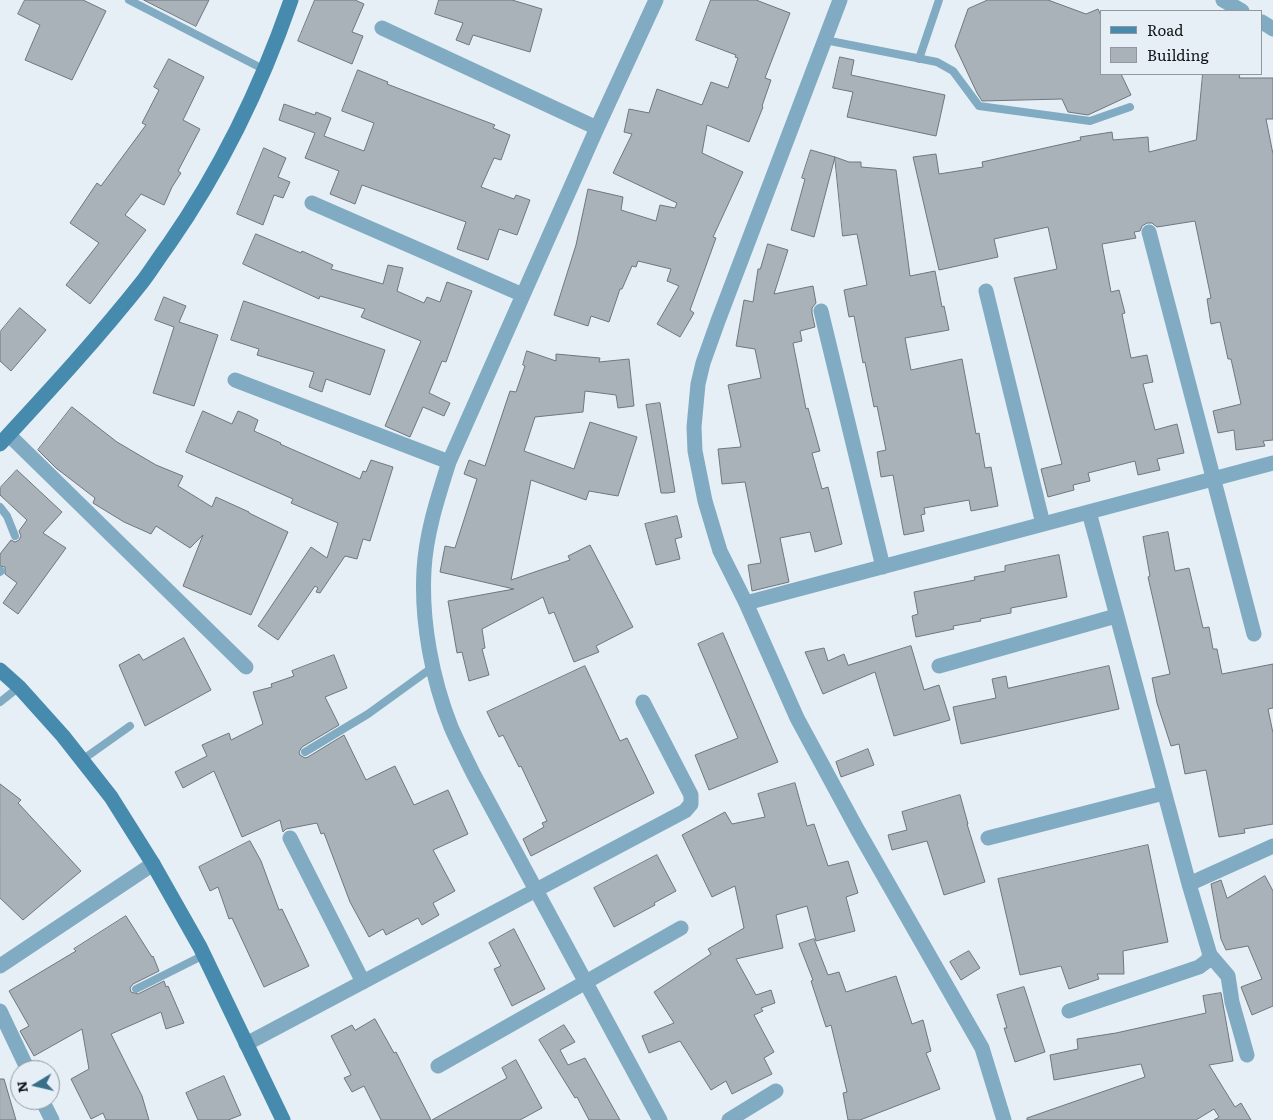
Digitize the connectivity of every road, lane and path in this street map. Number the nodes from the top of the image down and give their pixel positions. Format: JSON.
{"nodes":[{"id":1,"x":129,"y":0,"type":"edge"},
{"id":2,"x":291,"y":0,"type":"edge"},
{"id":3,"x":656,"y":0,"type":"edge"},
{"id":4,"x":840,"y":0,"type":"edge"},
{"id":5,"x":939,"y":0,"type":"edge"},
{"id":6,"x":382,"y":28,"type":"dead end"},
{"id":7,"x":825,"y":40,"type":"junction"},
{"id":8,"x":919,"y":59,"type":"junction"},
{"id":9,"x":265,"y":70,"type":"junction"},
{"id":10,"x":1130,"y":107,"type":"dead end"},
{"id":11,"x":597,"y":128,"type":"junction"},
{"id":12,"x":312,"y":204,"type":"dead end"},
{"id":13,"x":1149,"y":232,"type":"dead end"},
{"id":14,"x":986,"y":291,"type":"dead end"},
{"id":15,"x":523,"y":295,"type":"junction"},
{"id":16,"x":821,"y":311,"type":"dead end"},
{"id":17,"x":235,"y":380,"type":"dead end"},
{"id":18,"x":4,"y":440,"type":"edge"},
{"id":19,"x":449,"y":462,"type":"junction"},
{"id":20,"x":1273,"y":463,"type":"edge"},
{"id":21,"x":1214,"y":479,"type":"junction"},
{"id":22,"x":0,"y":506,"type":"edge"},
{"id":23,"x":1089,"y":512,"type":"junction"},
{"id":24,"x":1043,"y":524,"type":"junction"},
{"id":25,"x":15,"y":536,"type":"dead end"},
{"id":26,"x":883,"y":567,"type":"junction"},
{"id":27,"x":746,"y":603,"type":"junction"},
{"id":28,"x":1116,"y":616,"type":"junction"},
{"id":29,"x":1254,"y":634,"type":"dead end"},
{"id":30,"x":939,"y":666,"type":"dead end"},
{"id":31,"x":246,"y":667,"type":"dead end"},
{"id":32,"x":433,"y":667,"type":"junction"},
{"id":33,"x":0,"y":670,"type":"edge"},
{"id":34,"x":19,"y":687,"type":"junction"},
{"id":35,"x":0,"y":702,"type":"edge"},
{"id":36,"x":643,"y":702,"type":"dead end"},
{"id":37,"x":130,"y":726,"type":"dead end"},
{"id":38,"x":305,"y":752,"type":"dead end"},
{"id":39,"x":82,"y":760,"type":"junction"},
{"id":40,"x":1164,"y":793,"type":"junction"},
{"id":41,"x":290,"y":838,"type":"dead end"},
{"id":42,"x":988,"y":838,"type":"dead end"},
{"id":43,"x":1273,"y":846,"type":"edge"},
{"id":44,"x":153,"y":864,"type":"junction"},
{"id":45,"x":1188,"y":884,"type":"junction"},
{"id":46,"x":536,"y":889,"type":"junction"},
{"id":47,"x":681,"y":928,"type":"dead end"},
{"id":48,"x":204,"y":955,"type":"junction"},
{"id":49,"x":1210,"y":955,"type":"junction"},
{"id":50,"x":0,"y":966,"type":"edge"},
{"id":51,"x":362,"y":982,"type":"junction"},
{"id":52,"x":586,"y":982,"type":"junction"},
{"id":53,"x":136,"y":989,"type":"dead end"},
{"id":54,"x":0,"y":1011,"type":"edge"},
{"id":55,"x":1069,"y":1011,"type":"dead end"},
{"id":56,"x":246,"y":1044,"type":"junction"},
{"id":57,"x":1247,"y":1055,"type":"dead end"},
{"id":58,"x":23,"y":1060,"type":"edge"},
{"id":59,"x":438,"y":1066,"type":"dead end"},
{"id":60,"x":776,"y":1091,"type":"dead end"},
{"id":61,"x":283,"y":1120,"type":"edge"},
{"id":62,"x":660,"y":1120,"type":"edge"},
{"id":63,"x":729,"y":1120,"type":"edge"},
{"id":64,"x":1004,"y":1120,"type":"edge"}],
"edges":[{"from":1,"to":9,"type":"lane"},
{"from":2,"to":9,"type":"main road"},
{"from":3,"to":11,"type":"street"},
{"from":4,"to":7,"type":"street"},
{"from":5,"to":8,"type":"lane"},
{"from":6,"to":11,"type":"street"},
{"from":7,"to":8,"type":"lane"},
{"from":7,"to":27,"type":"street"},
{"from":8,"to":10,"type":"lane"},
{"from":9,"to":18,"type":"main road"},
{"from":11,"to":15,"type":"street"},
{"from":12,"to":15,"type":"street"},
{"from":13,"to":21,"type":"street"},
{"from":14,"to":24,"type":"street"},
{"from":15,"to":19,"type":"street"},
{"from":16,"to":26,"type":"street"},
{"from":17,"to":19,"type":"street"},
{"from":18,"to":31,"type":"street"},
{"from":19,"to":32,"type":"street"},
{"from":20,"to":21,"type":"street"},
{"from":21,"to":23,"type":"street"},
{"from":21,"to":29,"type":"street"},
{"from":22,"to":25,"type":"lane"},
{"from":23,"to":24,"type":"street"},
{"from":23,"to":28,"type":"street"},
{"from":24,"to":26,"type":"street"},
{"from":26,"to":27,"type":"street"},
{"from":27,"to":64,"type":"street"},
{"from":28,"to":30,"type":"street"},
{"from":28,"to":40,"type":"street"},
{"from":32,"to":38,"type":"lane"},
{"from":32,"to":46,"type":"street"},
{"from":33,"to":34,"type":"main road"},
{"from":34,"to":35,"type":"lane"},
{"from":34,"to":39,"type":"main road"},
{"from":36,"to":46,"type":"street"},
{"from":37,"to":39,"type":"lane"},
{"from":39,"to":44,"type":"main road"},
{"from":40,"to":42,"type":"street"},
{"from":40,"to":45,"type":"street"},
{"from":41,"to":51,"type":"street"},
{"from":43,"to":45,"type":"street"},
{"from":44,"to":48,"type":"main road"},
{"from":44,"to":50,"type":"street"},
{"from":45,"to":49,"type":"street"},
{"from":46,"to":51,"type":"street"},
{"from":46,"to":52,"type":"street"},
{"from":47,"to":52,"type":"street"},
{"from":48,"to":53,"type":"lane"},
{"from":48,"to":56,"type":"main road"},
{"from":49,"to":55,"type":"street"},
{"from":49,"to":57,"type":"street"},
{"from":51,"to":56,"type":"street"},
{"from":52,"to":59,"type":"street"},
{"from":52,"to":62,"type":"street"},
{"from":54,"to":58,"type":"street"},
{"from":56,"to":61,"type":"main road"},
{"from":60,"to":63,"type":"street"}]}
